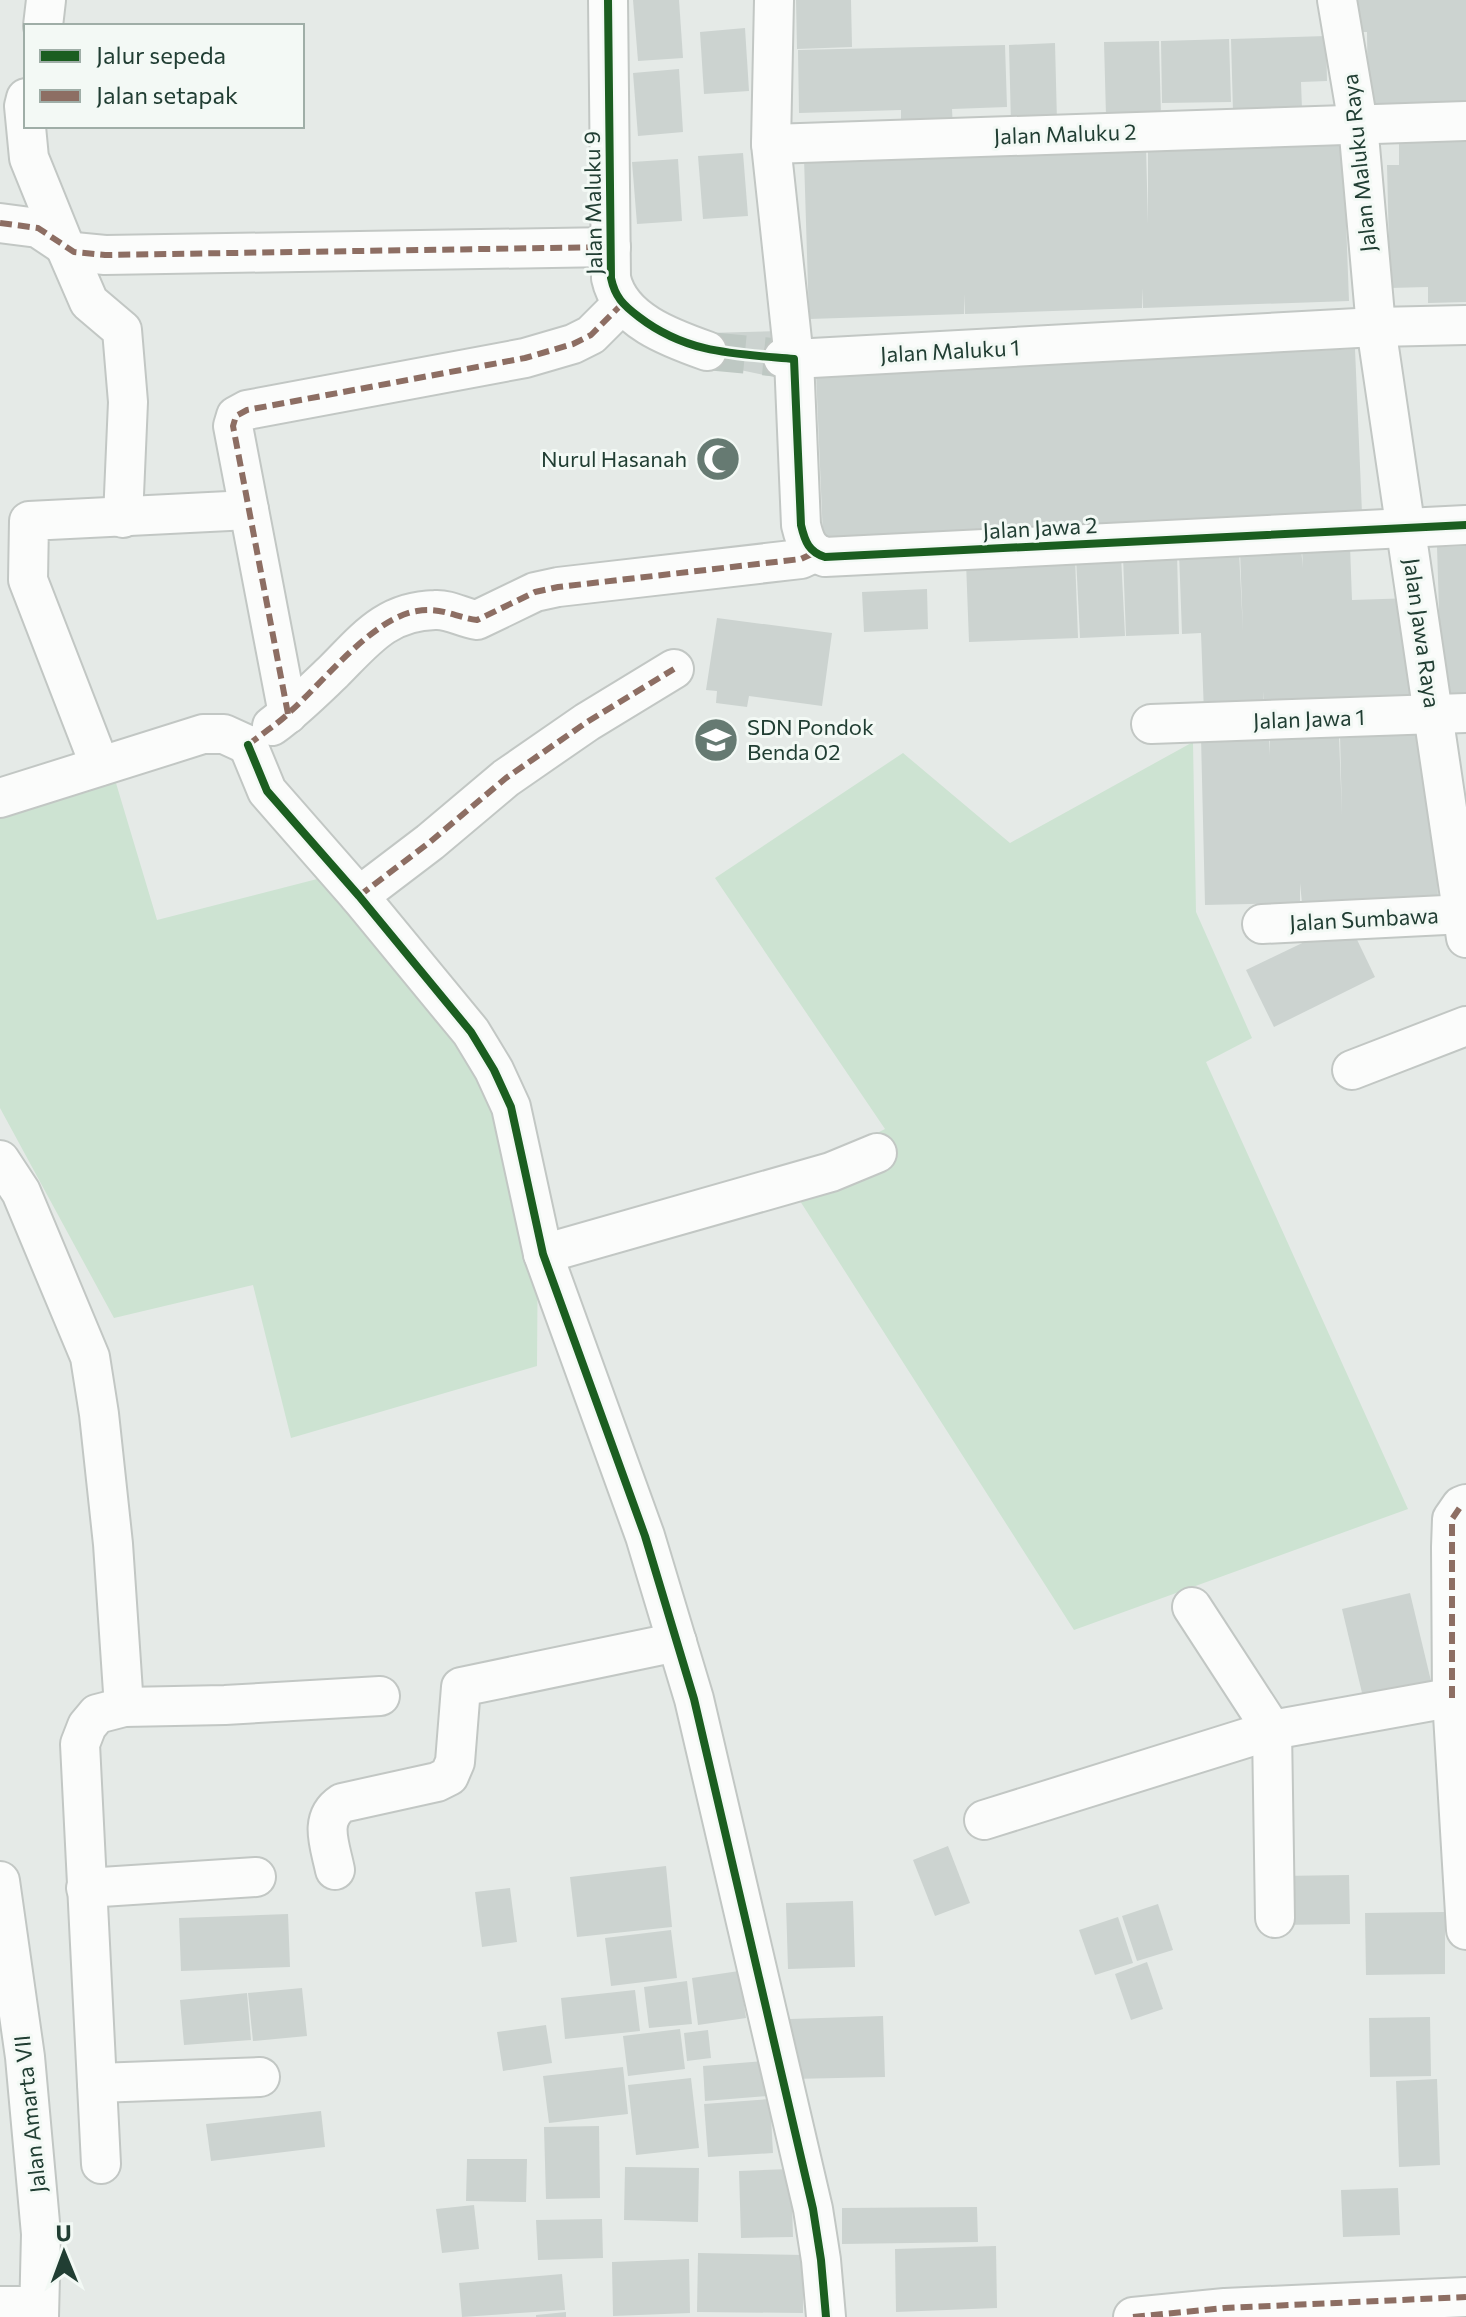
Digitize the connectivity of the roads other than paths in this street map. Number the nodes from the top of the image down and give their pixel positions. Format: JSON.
{"nodes":[{"id":1,"x":46,"y":0,"type":"edge"},
{"id":2,"x":608,"y":0,"type":"edge"},
{"id":3,"x":774,"y":0,"type":"edge"},
{"id":4,"x":1337,"y":0,"type":"edge"},
{"id":5,"x":43,"y":24,"type":"edge"},
{"id":6,"x":1466,"y":121,"type":"edge"},
{"id":7,"x":1358,"y":124,"type":"junction"},
{"id":8,"x":26,"y":128,"type":"edge"},
{"id":9,"x":771,"y":144,"type":"junction"},
{"id":10,"x":0,"y":223,"type":"edge"},
{"id":11,"x":63,"y":242,"type":"junction"},
{"id":12,"x":611,"y":247,"type":"junction"},
{"id":13,"x":622,"y":304,"type":"junction"},
{"id":14,"x":1466,"y":325,"type":"edge"},
{"id":15,"x":1376,"y":327,"type":"junction"},
{"id":16,"x":707,"y":351,"type":"tunnel mouth"},
{"id":17,"x":788,"y":359,"type":"junction"},
{"id":18,"x":249,"y":510,"type":"junction"},
{"id":19,"x":123,"y":518,"type":"junction"},
{"id":20,"x":1466,"y":525,"type":"edge"},
{"id":21,"x":1407,"y":527,"type":"junction"},
{"id":22,"x":814,"y":553,"type":"junction"},
{"id":23,"x":674,"y":669,"type":"dead end"},
{"id":24,"x":288,"y":714,"type":"junction"},
{"id":25,"x":1450,"y":714,"type":"edge"},
{"id":26,"x":1151,"y":724,"type":"dead end"},
{"id":27,"x":248,"y":745,"type":"junction"},
{"id":28,"x":100,"y":766,"type":"junction"},
{"id":29,"x":0,"y":798,"type":"edge"},
{"id":30,"x":359,"y":896,"type":"junction"},
{"id":31,"x":1465,"y":922,"type":"edge"},
{"id":32,"x":1262,"y":924,"type":"dead end"},
{"id":33,"x":1466,"y":1026,"type":"edge"},
{"id":34,"x":1352,"y":1070,"type":"dead end"},
{"id":35,"x":877,"y":1153,"type":"dead end"},
{"id":36,"x":0,"y":1160,"type":"edge"},
{"id":37,"x":543,"y":1254,"type":"junction"},
{"id":38,"x":1464,"y":1505,"type":"edge"},
{"id":39,"x":1192,"y":1607,"type":"dead end"},
{"id":40,"x":677,"y":1642,"type":"junction"},
{"id":41,"x":380,"y":1696,"type":"dead end"},
{"id":42,"x":1459,"y":1696,"type":"edge"},
{"id":43,"x":124,"y":1707,"type":"junction"},
{"id":44,"x":1272,"y":1730,"type":"junction"},
{"id":45,"x":984,"y":1820,"type":"dead end"},
{"id":46,"x":335,"y":1870,"type":"dead end"},
{"id":47,"x":256,"y":1877,"type":"dead end"},
{"id":48,"x":0,"y":1881,"type":"edge"},
{"id":49,"x":86,"y":1888,"type":"junction"},
{"id":50,"x":1275,"y":1918,"type":"dead end"},
{"id":51,"x":1466,"y":1930,"type":"edge"},
{"id":52,"x":260,"y":2077,"type":"dead end"},
{"id":53,"x":97,"y":2083,"type":"junction"},
{"id":54,"x":101,"y":2164,"type":"dead end"},
{"id":55,"x":1466,"y":2297,"type":"edge"},
{"id":56,"x":0,"y":2306,"type":"edge"},
{"id":57,"x":39,"y":2308,"type":"edge"},
{"id":58,"x":1466,"y":2311,"type":"edge"},
{"id":59,"x":826,"y":2317,"type":"edge"},
{"id":60,"x":1133,"y":2317,"type":"edge"},
{"id":61,"x":1464,"y":2317,"type":"edge"}],
"edges":[{"from":1,"to":5,"type":"street"},
{"from":2,"to":12,"type":"street","name":"Jalan Maluku 9"},
{"from":3,"to":9,"type":"street"},
{"from":4,"to":7,"type":"street","name":"Jalan Maluku Raya"},
{"from":6,"to":7,"type":"street","name":"Jalan Maluku 2"},
{"from":7,"to":9,"type":"street","name":"Jalan Maluku 2"},
{"from":7,"to":15,"type":"street","name":"Jalan Maluku Raya"},
{"from":8,"to":11,"type":"street"},
{"from":9,"to":17,"type":"street"},
{"from":10,"to":11,"type":"street"},
{"from":11,"to":12,"type":"street"},
{"from":11,"to":19,"type":"street"},
{"from":12,"to":13,"type":"street","name":"Jalan Maluku 9"},
{"from":13,"to":16,"type":"street","name":"Jalan Maluku 9"},
{"from":13,"to":18,"type":"street"},
{"from":14,"to":15,"type":"street","name":"Jalan Maluku 1"},
{"from":15,"to":17,"type":"street","name":"Jalan Maluku 1"},
{"from":15,"to":21,"type":"street","name":"Jalan Jawa Raya"},
{"from":17,"to":22,"type":"street"},
{"from":18,"to":19,"type":"street"},
{"from":18,"to":24,"type":"street"},
{"from":19,"to":28,"type":"street"},
{"from":20,"to":21,"type":"street","name":"Jalan Jawa 2"},
{"from":21,"to":22,"type":"street","name":"Jalan Jawa 2"},
{"from":21,"to":25,"type":"street","name":"Jalan Jawa Raya"},
{"from":22,"to":24,"type":"street","name":"Jalan Jawa 2"},
{"from":23,"to":30,"type":"street"},
{"from":24,"to":27,"type":"street","name":"Jalan Jawa 2"},
{"from":25,"to":26,"type":"street","name":"Jalan Jawa 1"},
{"from":25,"to":31,"type":"street","name":"Jalan Jawa Raya"},
{"from":27,"to":28,"type":"street"},
{"from":27,"to":30,"type":"street"},
{"from":28,"to":29,"type":"street"},
{"from":30,"to":37,"type":"street"},
{"from":31,"to":32,"type":"street","name":"Jalan Sumbawa"},
{"from":33,"to":34,"type":"street"},
{"from":35,"to":37,"type":"street"},
{"from":36,"to":43,"type":"street"},
{"from":37,"to":40,"type":"street"},
{"from":38,"to":42,"type":"street"},
{"from":39,"to":44,"type":"street"},
{"from":40,"to":46,"type":"street"},
{"from":40,"to":59,"type":"street"},
{"from":41,"to":43,"type":"street"},
{"from":42,"to":44,"type":"street"},
{"from":42,"to":51,"type":"street"},
{"from":43,"to":49,"type":"street"},
{"from":44,"to":45,"type":"street"},
{"from":44,"to":50,"type":"street"},
{"from":47,"to":49,"type":"street"},
{"from":48,"to":57,"type":"street","name":"Jalan Amarta VII"},
{"from":49,"to":53,"type":"street"},
{"from":52,"to":53,"type":"street"},
{"from":53,"to":54,"type":"street"},
{"from":55,"to":60,"type":"street"},
{"from":56,"to":57,"type":"street"},
{"from":58,"to":61,"type":"street"}]}
